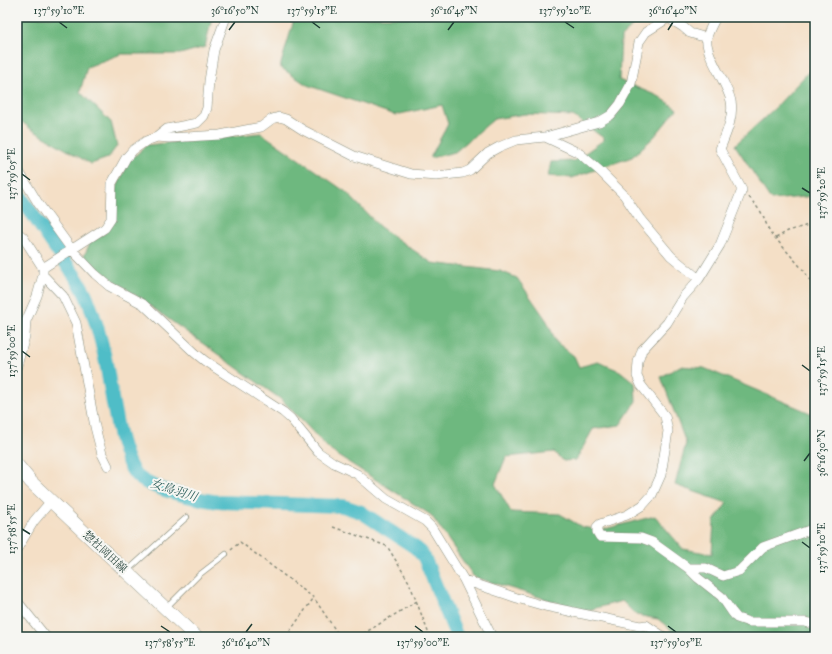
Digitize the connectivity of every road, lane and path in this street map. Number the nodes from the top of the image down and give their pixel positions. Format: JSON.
{"nodes":[{"id":1,"x":226,"y":17,"type":"edge"},
{"id":2,"x":716,"y":17,"type":"edge"},
{"id":3,"x":707,"y":38,"type":"junction"},
{"id":4,"x":156,"y":137,"type":"junction"},
{"id":5,"x":545,"y":137,"type":"junction"},
{"id":6,"x":17,"y":168,"type":"edge"},
{"id":7,"x":742,"y":190,"type":"junction"},
{"id":8,"x":815,"y":223,"type":"edge"},
{"id":9,"x":17,"y":232,"type":"edge"},
{"id":10,"x":776,"y":238,"type":"junction"},
{"id":11,"x":71,"y":251,"type":"junction"},
{"id":12,"x":44,"y":270,"type":"junction"},
{"id":13,"x":699,"y":279,"type":"junction"},
{"id":14,"x":815,"y":290,"type":"edge"},
{"id":15,"x":17,"y":366,"type":"edge"},
{"id":16,"x":17,"y":465,"type":"edge"},
{"id":17,"x":108,"y":466,"type":"dead end"},
{"id":18,"x":51,"y":501,"type":"junction"},
{"id":19,"x":188,"y":517,"type":"dead end"},
{"id":20,"x":333,"y":527,"type":"dead end"},
{"id":21,"x":815,"y":528,"type":"edge"},
{"id":22,"x":17,"y":549,"type":"edge"},
{"id":23,"x":226,"y":554,"type":"joint"},
{"id":24,"x":688,"y":568,"type":"junction"},
{"id":25,"x":126,"y":572,"type":"junction"},
{"id":26,"x":464,"y":580,"type":"junction"},
{"id":27,"x":314,"y":598,"type":"junction"},
{"id":28,"x":17,"y":601,"type":"edge"},
{"id":29,"x":417,"y":601,"type":"junction"},
{"id":30,"x":166,"y":608,"type":"junction"},
{"id":31,"x":815,"y":624,"type":"edge"},
{"id":32,"x":46,"y":637,"type":"edge"},
{"id":33,"x":196,"y":637,"type":"edge"},
{"id":34,"x":288,"y":637,"type":"edge"},
{"id":35,"x":340,"y":637,"type":"edge"},
{"id":36,"x":358,"y":637,"type":"edge"},
{"id":37,"x":430,"y":637,"type":"edge"},
{"id":38,"x":492,"y":637,"type":"edge"},
{"id":39,"x":664,"y":637,"type":"edge"}],
"edges":[{"from":1,"to":4,"type":"street"},
{"from":2,"to":3,"type":"street"},
{"from":3,"to":5,"type":"street"},
{"from":3,"to":7,"type":"street"},
{"from":4,"to":5,"type":"street"},
{"from":4,"to":11,"type":"street"},
{"from":5,"to":13,"type":"street"},
{"from":6,"to":11,"type":"street"},
{"from":7,"to":10,"type":"path"},
{"from":7,"to":13,"type":"street"},
{"from":8,"to":10,"type":"path"},
{"from":9,"to":12,"type":"street"},
{"from":10,"to":14,"type":"path"},
{"from":11,"to":12,"type":"street"},
{"from":11,"to":26,"type":"street"},
{"from":12,"to":15,"type":"street"},
{"from":12,"to":17,"type":"street"},
{"from":13,"to":24,"type":"street"},
{"from":16,"to":18,"type":"main road","name":"惣社岡田線"},
{"from":18,"to":22,"type":"street"},
{"from":18,"to":25,"type":"main road","name":"惣社岡田線"},
{"from":19,"to":25,"type":"lane"},
{"from":20,"to":29,"type":"path"},
{"from":21,"to":24,"type":"street"},
{"from":23,"to":27,"type":"path"},
{"from":23,"to":30,"type":"lane"},
{"from":24,"to":31,"type":"street"},
{"from":25,"to":30,"type":"main road","name":"惣社岡田線"},
{"from":26,"to":38,"type":"street"},
{"from":26,"to":39,"type":"street"},
{"from":27,"to":34,"type":"path"},
{"from":27,"to":35,"type":"path"},
{"from":28,"to":32,"type":"street"},
{"from":29,"to":36,"type":"path"},
{"from":29,"to":37,"type":"path"},
{"from":30,"to":33,"type":"main road","name":"惣社岡田線"}]}
